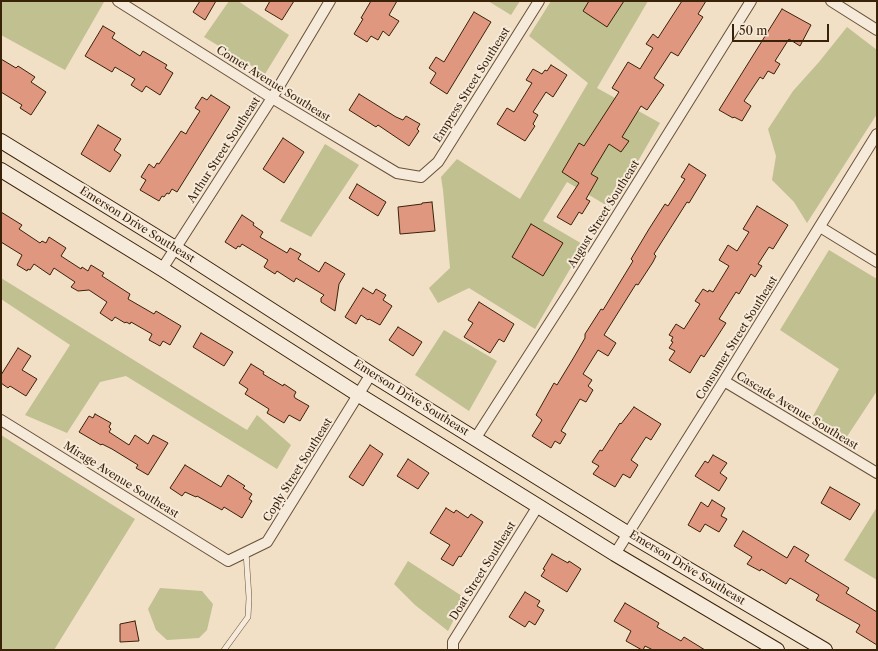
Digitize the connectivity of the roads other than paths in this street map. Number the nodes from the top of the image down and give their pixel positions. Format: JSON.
{"nodes":[{"id":1,"x":118,"y":1,"type":"edge"},
{"id":2,"x":330,"y":1,"type":"edge"},
{"id":3,"x":539,"y":1,"type":"edge"},
{"id":4,"x":751,"y":1,"type":"edge"},
{"id":5,"x":831,"y":1,"type":"edge"},
{"id":6,"x":877,"y":30,"type":"edge"},
{"id":7,"x":272,"y":98,"type":"junction"},
{"id":8,"x":877,"y":134,"type":"edge"},
{"id":9,"x":1,"y":141,"type":"edge"},
{"id":10,"x":1,"y":170,"type":"edge"},
{"id":11,"x":420,"y":177,"type":"joint"},
{"id":12,"x":820,"y":227,"type":"junction"},
{"id":13,"x":175,"y":248,"type":"junction"},
{"id":14,"x":877,"y":262,"type":"edge"},
{"id":15,"x":162,"y":269,"type":"junction"},
{"id":16,"x":371,"y":374,"type":"junction"},
{"id":17,"x":724,"y":381,"type":"junction"},
{"id":18,"x":359,"y":395,"type":"junction"},
{"id":19,"x":1,"y":420,"type":"edge"},
{"id":20,"x":475,"y":439,"type":"junction"},
{"id":21,"x":877,"y":473,"type":"edge"},
{"id":22,"x":538,"y":506,"type":"junction"},
{"id":23,"x":627,"y":533,"type":"junction"},
{"id":24,"x":246,"y":552,"type":"junction"},
{"id":25,"x":615,"y":554,"type":"junction"},
{"id":26,"x":228,"y":561,"type":"joint"},
{"id":27,"x":224,"y":650,"type":"edge"},
{"id":28,"x":453,"y":650,"type":"edge"},
{"id":29,"x":777,"y":650,"type":"edge"},
{"id":30,"x":825,"y":650,"type":"edge"}],
"edges":[{"from":1,"to":7,"type":"street","name":"Comet Avenue Southeast"},
{"from":2,"to":7,"type":"street","name":"Arthur Street Southeast"},
{"from":3,"to":11,"type":"street","name":"Empress Street Southeast"},
{"from":4,"to":20,"type":"street","name":"August Street Southeast"},
{"from":5,"to":6,"type":"street"},
{"from":7,"to":11,"type":"street","name":"Comet Avenue Southeast"},
{"from":7,"to":13,"type":"street","name":"Arthur Street Southeast"},
{"from":8,"to":12,"type":"street","name":"Consumer Street Southeast"},
{"from":9,"to":13,"type":"street","name":"Emerson Drive Southeast"},
{"from":10,"to":15,"type":"street"},
{"from":12,"to":14,"type":"street"},
{"from":12,"to":17,"type":"street","name":"Consumer Street Southeast"},
{"from":13,"to":15,"type":"street","name":"Arthur Street Southeast"},
{"from":13,"to":16,"type":"street","name":"Emerson Drive Southeast"},
{"from":15,"to":18,"type":"street"},
{"from":16,"to":18,"type":"street","name":"Coply Street Southeast"},
{"from":16,"to":20,"type":"street","name":"Emerson Drive Southeast"},
{"from":17,"to":21,"type":"street","name":"Cascade Avenue Southeast"},
{"from":17,"to":23,"type":"street","name":"Consumer Street Southeast"},
{"from":18,"to":22,"type":"street"},
{"from":18,"to":24,"type":"street","name":"Coply Street Southeast"},
{"from":19,"to":26,"type":"street","name":"Mirage Avenue Southeast"},
{"from":20,"to":23,"type":"street","name":"Emerson Drive Southeast"},
{"from":22,"to":25,"type":"street"},
{"from":22,"to":28,"type":"street","name":"Doat Street Southeast"},
{"from":23,"to":25,"type":"street","name":"Consumer Street Southeast"},
{"from":23,"to":30,"type":"street","name":"Emerson Drive Southeast"},
{"from":24,"to":26,"type":"street","name":"Coply Street Southeast"},
{"from":24,"to":27,"type":"lane"},
{"from":25,"to":29,"type":"street"}]}
